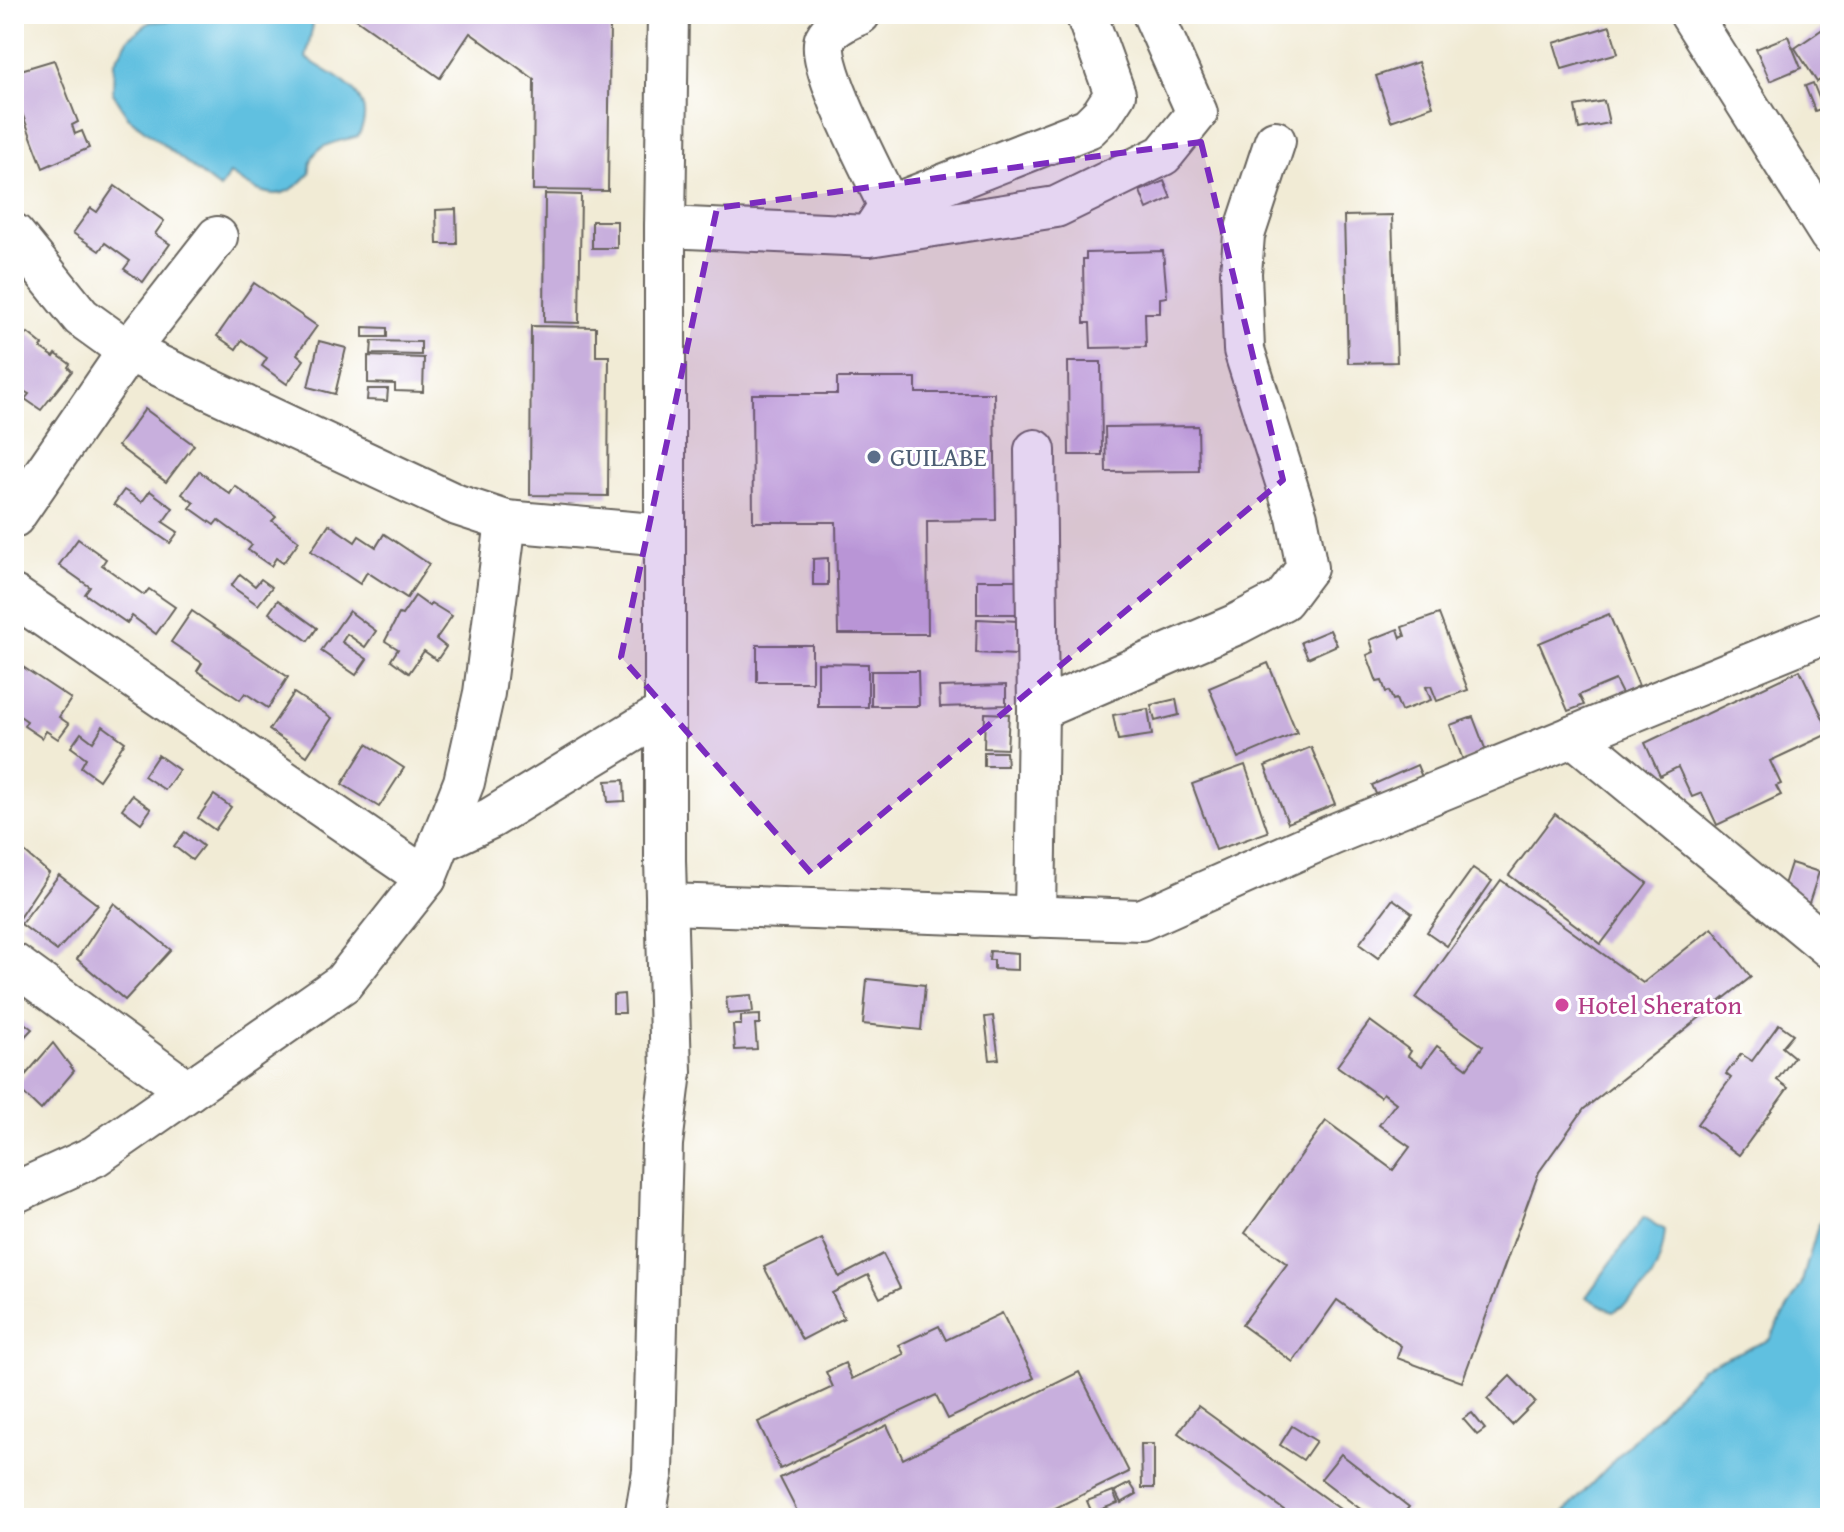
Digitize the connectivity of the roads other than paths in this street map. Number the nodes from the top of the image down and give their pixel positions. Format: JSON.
{"nodes":[{"id":1,"x":668,"y":14,"type":"edge"},
{"id":2,"x":860,"y":14,"type":"edge"},
{"id":3,"x":1086,"y":14,"type":"edge"},
{"id":4,"x":1153,"y":14,"type":"edge"},
{"id":5,"x":1690,"y":14,"type":"edge"},
{"id":6,"x":825,"y":27,"type":"edge"},
{"id":7,"x":1275,"y":141,"type":"dead end"},
{"id":8,"x":879,"y":221,"type":"junction"},
{"id":9,"x":665,"y":227,"type":"junction"},
{"id":10,"x":14,"y":234,"type":"edge"},
{"id":11,"x":1830,"y":235,"type":"edge"},
{"id":12,"x":217,"y":237,"type":"dead end"},
{"id":13,"x":128,"y":351,"type":"junction"},
{"id":14,"x":1035,"y":450,"type":"dead end"},
{"id":15,"x":14,"y":517,"type":"edge"},
{"id":16,"x":506,"y":521,"type":"junction"},
{"id":17,"x":665,"y":535,"type":"junction"},
{"id":18,"x":14,"y":596,"type":"edge"},
{"id":19,"x":1830,"y":631,"type":"edge"},
{"id":20,"x":1038,"y":710,"type":"junction"},
{"id":21,"x":665,"y":712,"type":"junction"},
{"id":22,"x":1573,"y":736,"type":"junction"},
{"id":23,"x":433,"y":860,"type":"junction"},
{"id":24,"x":666,"y":904,"type":"junction"},
{"id":25,"x":1035,"y":917,"type":"junction"},
{"id":26,"x":1830,"y":948,"type":"edge"},
{"id":27,"x":14,"y":964,"type":"edge"},
{"id":28,"x":188,"y":1091,"type":"junction"},
{"id":29,"x":14,"y":1193,"type":"edge"},
{"id":30,"x":645,"y":1518,"type":"edge"}],
"edges":[{"from":1,"to":9,"type":"street"},
{"from":2,"to":6,"type":"street"},
{"from":3,"to":8,"type":"street"},
{"from":4,"to":8,"type":"street"},
{"from":5,"to":11,"type":"street"},
{"from":6,"to":8,"type":"street"},
{"from":7,"to":20,"type":"street"},
{"from":8,"to":9,"type":"street"},
{"from":9,"to":17,"type":"street"},
{"from":10,"to":13,"type":"street"},
{"from":12,"to":13,"type":"street"},
{"from":13,"to":15,"type":"street"},
{"from":13,"to":16,"type":"street"},
{"from":14,"to":20,"type":"street"},
{"from":16,"to":17,"type":"street"},
{"from":16,"to":23,"type":"street"},
{"from":17,"to":21,"type":"street"},
{"from":18,"to":23,"type":"street"},
{"from":19,"to":22,"type":"street"},
{"from":20,"to":25,"type":"street"},
{"from":21,"to":23,"type":"street"},
{"from":21,"to":24,"type":"street"},
{"from":22,"to":25,"type":"street"},
{"from":22,"to":26,"type":"street"},
{"from":23,"to":28,"type":"street"},
{"from":24,"to":25,"type":"street"},
{"from":24,"to":30,"type":"street"},
{"from":27,"to":28,"type":"street"},
{"from":28,"to":29,"type":"street"}]}
